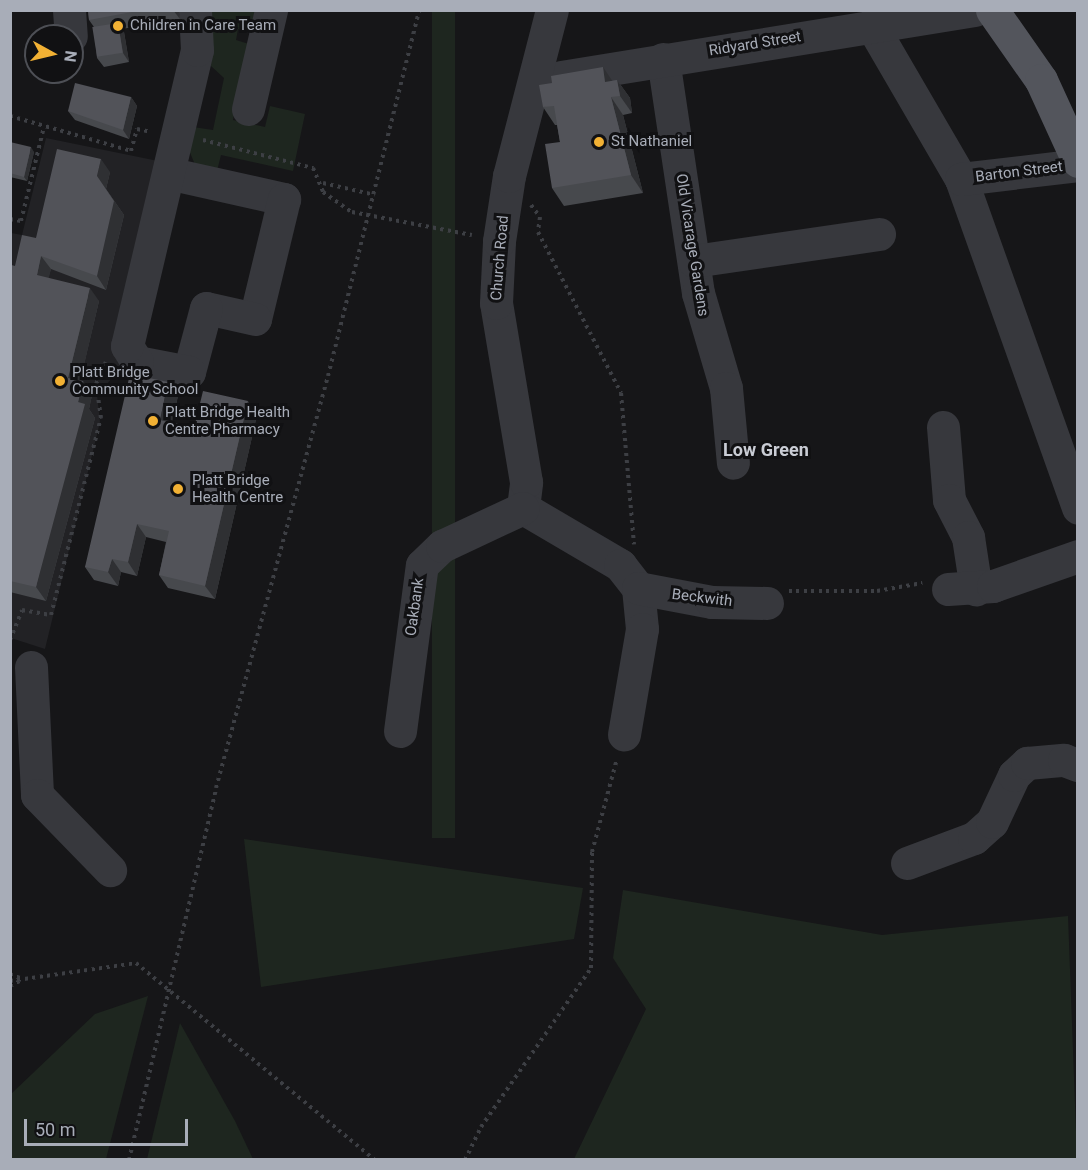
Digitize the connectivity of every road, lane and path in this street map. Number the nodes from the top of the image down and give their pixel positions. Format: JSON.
{"nodes":[{"id":1,"x":195,"y":10,"type":"edge"},
{"id":2,"x":271,"y":10,"type":"edge"},
{"id":3,"x":419,"y":10,"type":"edge"},
{"id":4,"x":552,"y":10,"type":"edge"},
{"id":5,"x":975,"y":10,"type":"edge"},
{"id":6,"x":992,"y":10,"type":"edge"},
{"id":7,"x":872,"y":26,"type":"junction"},
{"id":8,"x":663,"y":59,"type":"junction"},
{"id":9,"x":536,"y":82,"type":"junction"},
{"id":10,"x":248,"y":109,"type":"dead end"},
{"id":11,"x":10,"y":116,"type":"edge"},
{"id":12,"x":44,"y":127,"type":"junction"},
{"id":13,"x":179,"y":135,"type":"junction"},
{"id":14,"x":1075,"y":149,"type":"edge"},
{"id":15,"x":172,"y":174,"type":"junction"},
{"id":16,"x":509,"y":176,"type":"junction"},
{"id":17,"x":962,"y":179,"type":"junction"},
{"id":18,"x":323,"y":183,"type":"junction"},
{"id":19,"x":374,"y":197,"type":"junction"},
{"id":20,"x":10,"y":219,"type":"edge"},
{"id":21,"x":880,"y":234,"type":"dead end"},
{"id":22,"x":499,"y":241,"type":"junction"},
{"id":23,"x":694,"y":261,"type":"junction"},
{"id":24,"x":127,"y":346,"type":"junction"},
{"id":25,"x":943,"y":428,"type":"dead end"},
{"id":26,"x":732,"y":469,"type":"dead end"},
{"id":27,"x":524,"y":508,"type":"junction"},
{"id":28,"x":1077,"y":508,"type":"edge"},
{"id":29,"x":1077,"y":556,"type":"edge"},
{"id":30,"x":638,"y":588,"type":"junction"},
{"id":31,"x":962,"y":589,"type":"junction"},
{"id":32,"x":767,"y":603,"type":"joint"},
{"id":33,"x":10,"y":640,"type":"edge"},
{"id":34,"x":32,"y":665,"type":"edge"},
{"id":35,"x":400,"y":731,"type":"dead end"},
{"id":36,"x":624,"y":734,"type":"joint"},
{"id":37,"x":1077,"y":765,"type":"edge"},
{"id":38,"x":907,"y":863,"type":"dead end"},
{"id":39,"x":110,"y":870,"type":"dead end"},
{"id":40,"x":10,"y":974,"type":"edge"},
{"id":41,"x":24,"y":979,"type":"junction"},
{"id":42,"x":10,"y":981,"type":"edge"},
{"id":43,"x":10,"y":986,"type":"edge"},
{"id":44,"x":129,"y":1160,"type":"edge"},
{"id":45,"x":375,"y":1160,"type":"edge"},
{"id":46,"x":465,"y":1160,"type":"edge"}],
"edges":[{"from":1,"to":13,"type":"street"},
{"from":2,"to":10,"type":"street"},
{"from":3,"to":19,"type":"path"},
{"from":4,"to":9,"type":"street","name":"Church Road"},
{"from":5,"to":7,"type":"street","name":"Ridyard Street"},
{"from":6,"to":14,"type":"main road"},
{"from":7,"to":8,"type":"street","name":"Ridyard Street"},
{"from":7,"to":17,"type":"street"},
{"from":8,"to":9,"type":"street","name":"Ridyard Street"},
{"from":8,"to":23,"type":"street","name":"Old Vicarage Gardens"},
{"from":9,"to":16,"type":"street","name":"Church Road"},
{"from":11,"to":12,"type":"path"},
{"from":12,"to":13,"type":"path"},
{"from":12,"to":20,"type":"path"},
{"from":13,"to":15,"type":"street"},
{"from":13,"to":18,"type":"path"},
{"from":14,"to":17,"type":"street","name":"Barton Street"},
{"from":15,"to":24,"type":"street"},
{"from":15,"to":24,"type":"street"},
{"from":16,"to":22,"type":"street","name":"Church Road"},
{"from":16,"to":30,"type":"path"},
{"from":17,"to":28,"type":"street"},
{"from":18,"to":19,"type":"path"},
{"from":18,"to":22,"type":"path"},
{"from":19,"to":44,"type":"path"},
{"from":21,"to":23,"type":"street"},
{"from":22,"to":27,"type":"street","name":"Church Road"},
{"from":23,"to":26,"type":"street","name":"Old Vicarage Gardens"},
{"from":24,"to":33,"type":"path"},
{"from":25,"to":31,"type":"street"},
{"from":27,"to":30,"type":"street"},
{"from":27,"to":35,"type":"street","name":"Oakbank"},
{"from":29,"to":31,"type":"street"},
{"from":30,"to":32,"type":"street","name":"Beckwith"},
{"from":30,"to":36,"type":"street"},
{"from":31,"to":32,"type":"path"},
{"from":34,"to":39,"type":"street"},
{"from":36,"to":46,"type":"path"},
{"from":37,"to":38,"type":"street"},
{"from":40,"to":41,"type":"path"},
{"from":41,"to":42,"type":"path"},
{"from":41,"to":43,"type":"path"},
{"from":41,"to":45,"type":"path"}]}
